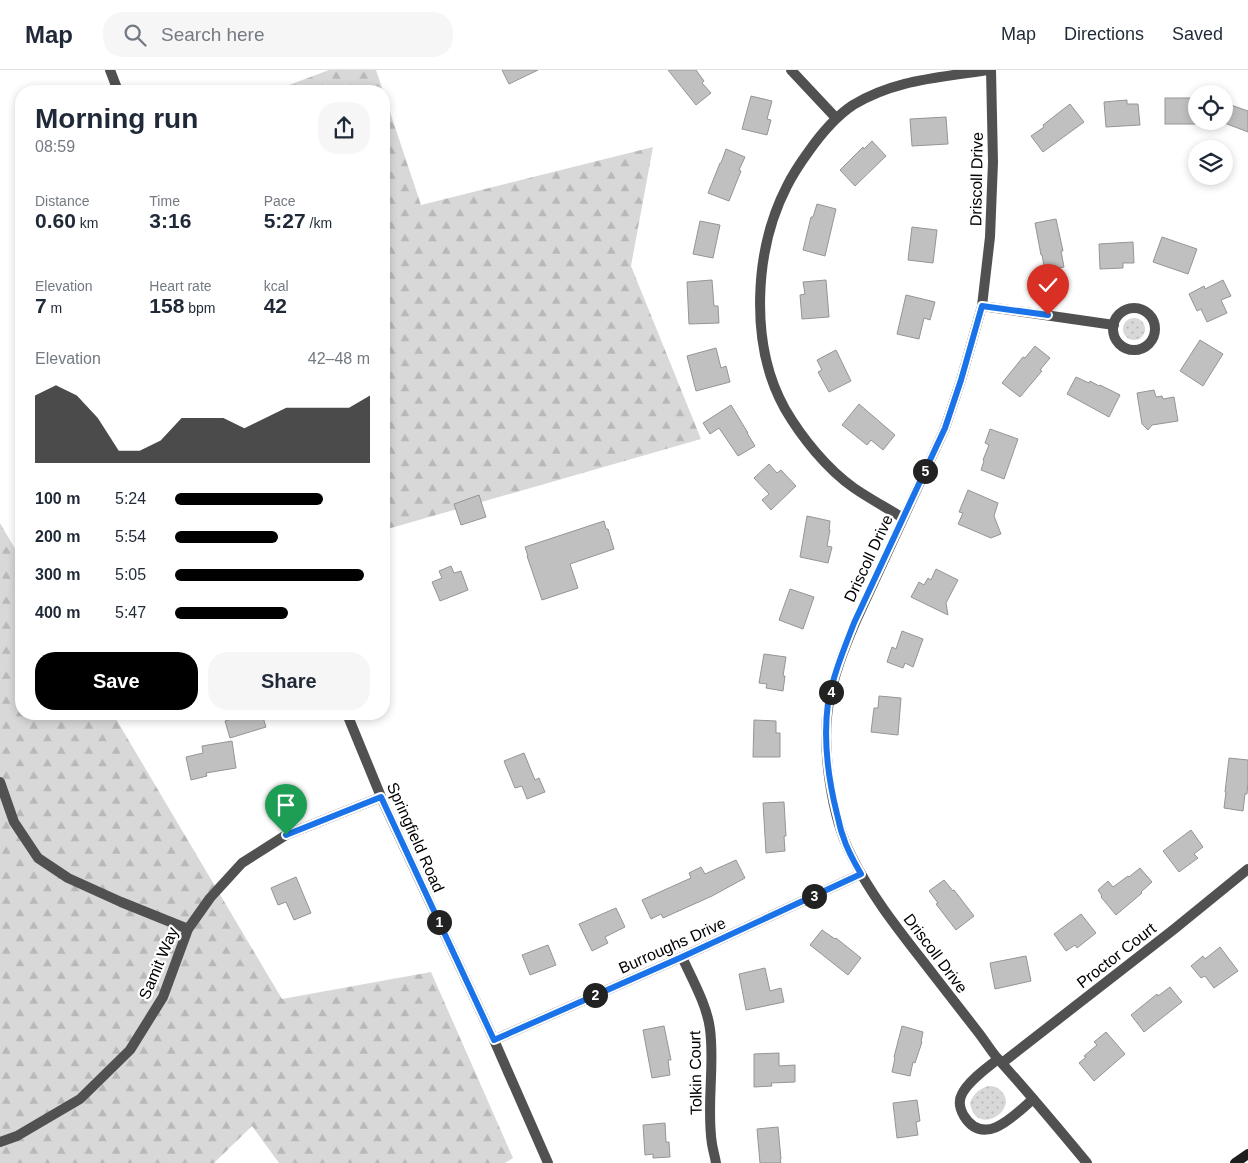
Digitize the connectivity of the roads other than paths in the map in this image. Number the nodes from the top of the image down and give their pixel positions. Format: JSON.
{"nodes":[{"id":1,"x":110,"y":70,"type":"edge"},
{"id":2,"x":791,"y":70,"type":"edge"},
{"id":3,"x":989,"y":70,"type":"edge"},
{"id":4,"x":116,"y":85,"type":"edge"},
{"id":5,"x":836,"y":118,"type":"junction"},
{"id":6,"x":982,"y":306,"type":"junction"},
{"id":7,"x":1114,"y":324,"type":"junction"},
{"id":8,"x":903,"y":518,"type":"junction"},
{"id":9,"x":349,"y":720,"type":"edge"},
{"id":10,"x":0,"y":782,"type":"edge"},
{"id":11,"x":381,"y":797,"type":"junction"},
{"id":12,"x":1248,"y":869,"type":"edge"},
{"id":13,"x":861,"y":874,"type":"junction"},
{"id":14,"x":188,"y":929,"type":"junction"},
{"id":15,"x":682,"y":957,"type":"junction"},
{"id":16,"x":494,"y":1040,"type":"junction"},
{"id":17,"x":1000,"y":1061,"type":"junction"},
{"id":18,"x":1033,"y":1099,"type":"junction"},
{"id":19,"x":0,"y":1142,"type":"edge"},
{"id":20,"x":1248,"y":1154,"type":"edge"},
{"id":21,"x":548,"y":1163,"type":"edge"},
{"id":22,"x":716,"y":1163,"type":"edge"},
{"id":23,"x":1087,"y":1163,"type":"edge"},
{"id":24,"x":1235,"y":1163,"type":"edge"}],
"edges":[{"from":1,"to":4,"type":"street"},
{"from":2,"to":5,"type":"street"},
{"from":3,"to":5,"type":"street"},
{"from":3,"to":6,"type":"street","name":"Driscoll Drive"},
{"from":5,"to":8,"type":"street"},
{"from":6,"to":7,"type":"street"},
{"from":6,"to":8,"type":"street","name":"Driscoll Drive"},
{"from":7,"to":7,"type":"street"},
{"from":8,"to":13,"type":"street","name":"Driscoll Drive"},
{"from":9,"to":11,"type":"street","name":"Springfield Road"},
{"from":10,"to":14,"type":"street"},
{"from":11,"to":14,"type":"street","name":"Samit Way"},
{"from":11,"to":16,"type":"street","name":"Springfield Road"},
{"from":12,"to":17,"type":"street","name":"Proctor Court"},
{"from":13,"to":15,"type":"street","name":"Burroughs Drive"},
{"from":13,"to":17,"type":"street","name":"Driscoll Drive"},
{"from":14,"to":19,"type":"street","name":"Samit Way"},
{"from":15,"to":16,"type":"street","name":"Burroughs Drive"},
{"from":15,"to":22,"type":"street","name":"Tolkin Court"},
{"from":16,"to":21,"type":"street","name":"Springfield Road"},
{"from":17,"to":18,"type":"street","name":"Driscoll Drive"},
{"from":17,"to":18,"type":"street"},
{"from":18,"to":23,"type":"street","name":"Driscoll Drive"},
{"from":20,"to":24,"type":"main road"}]}
